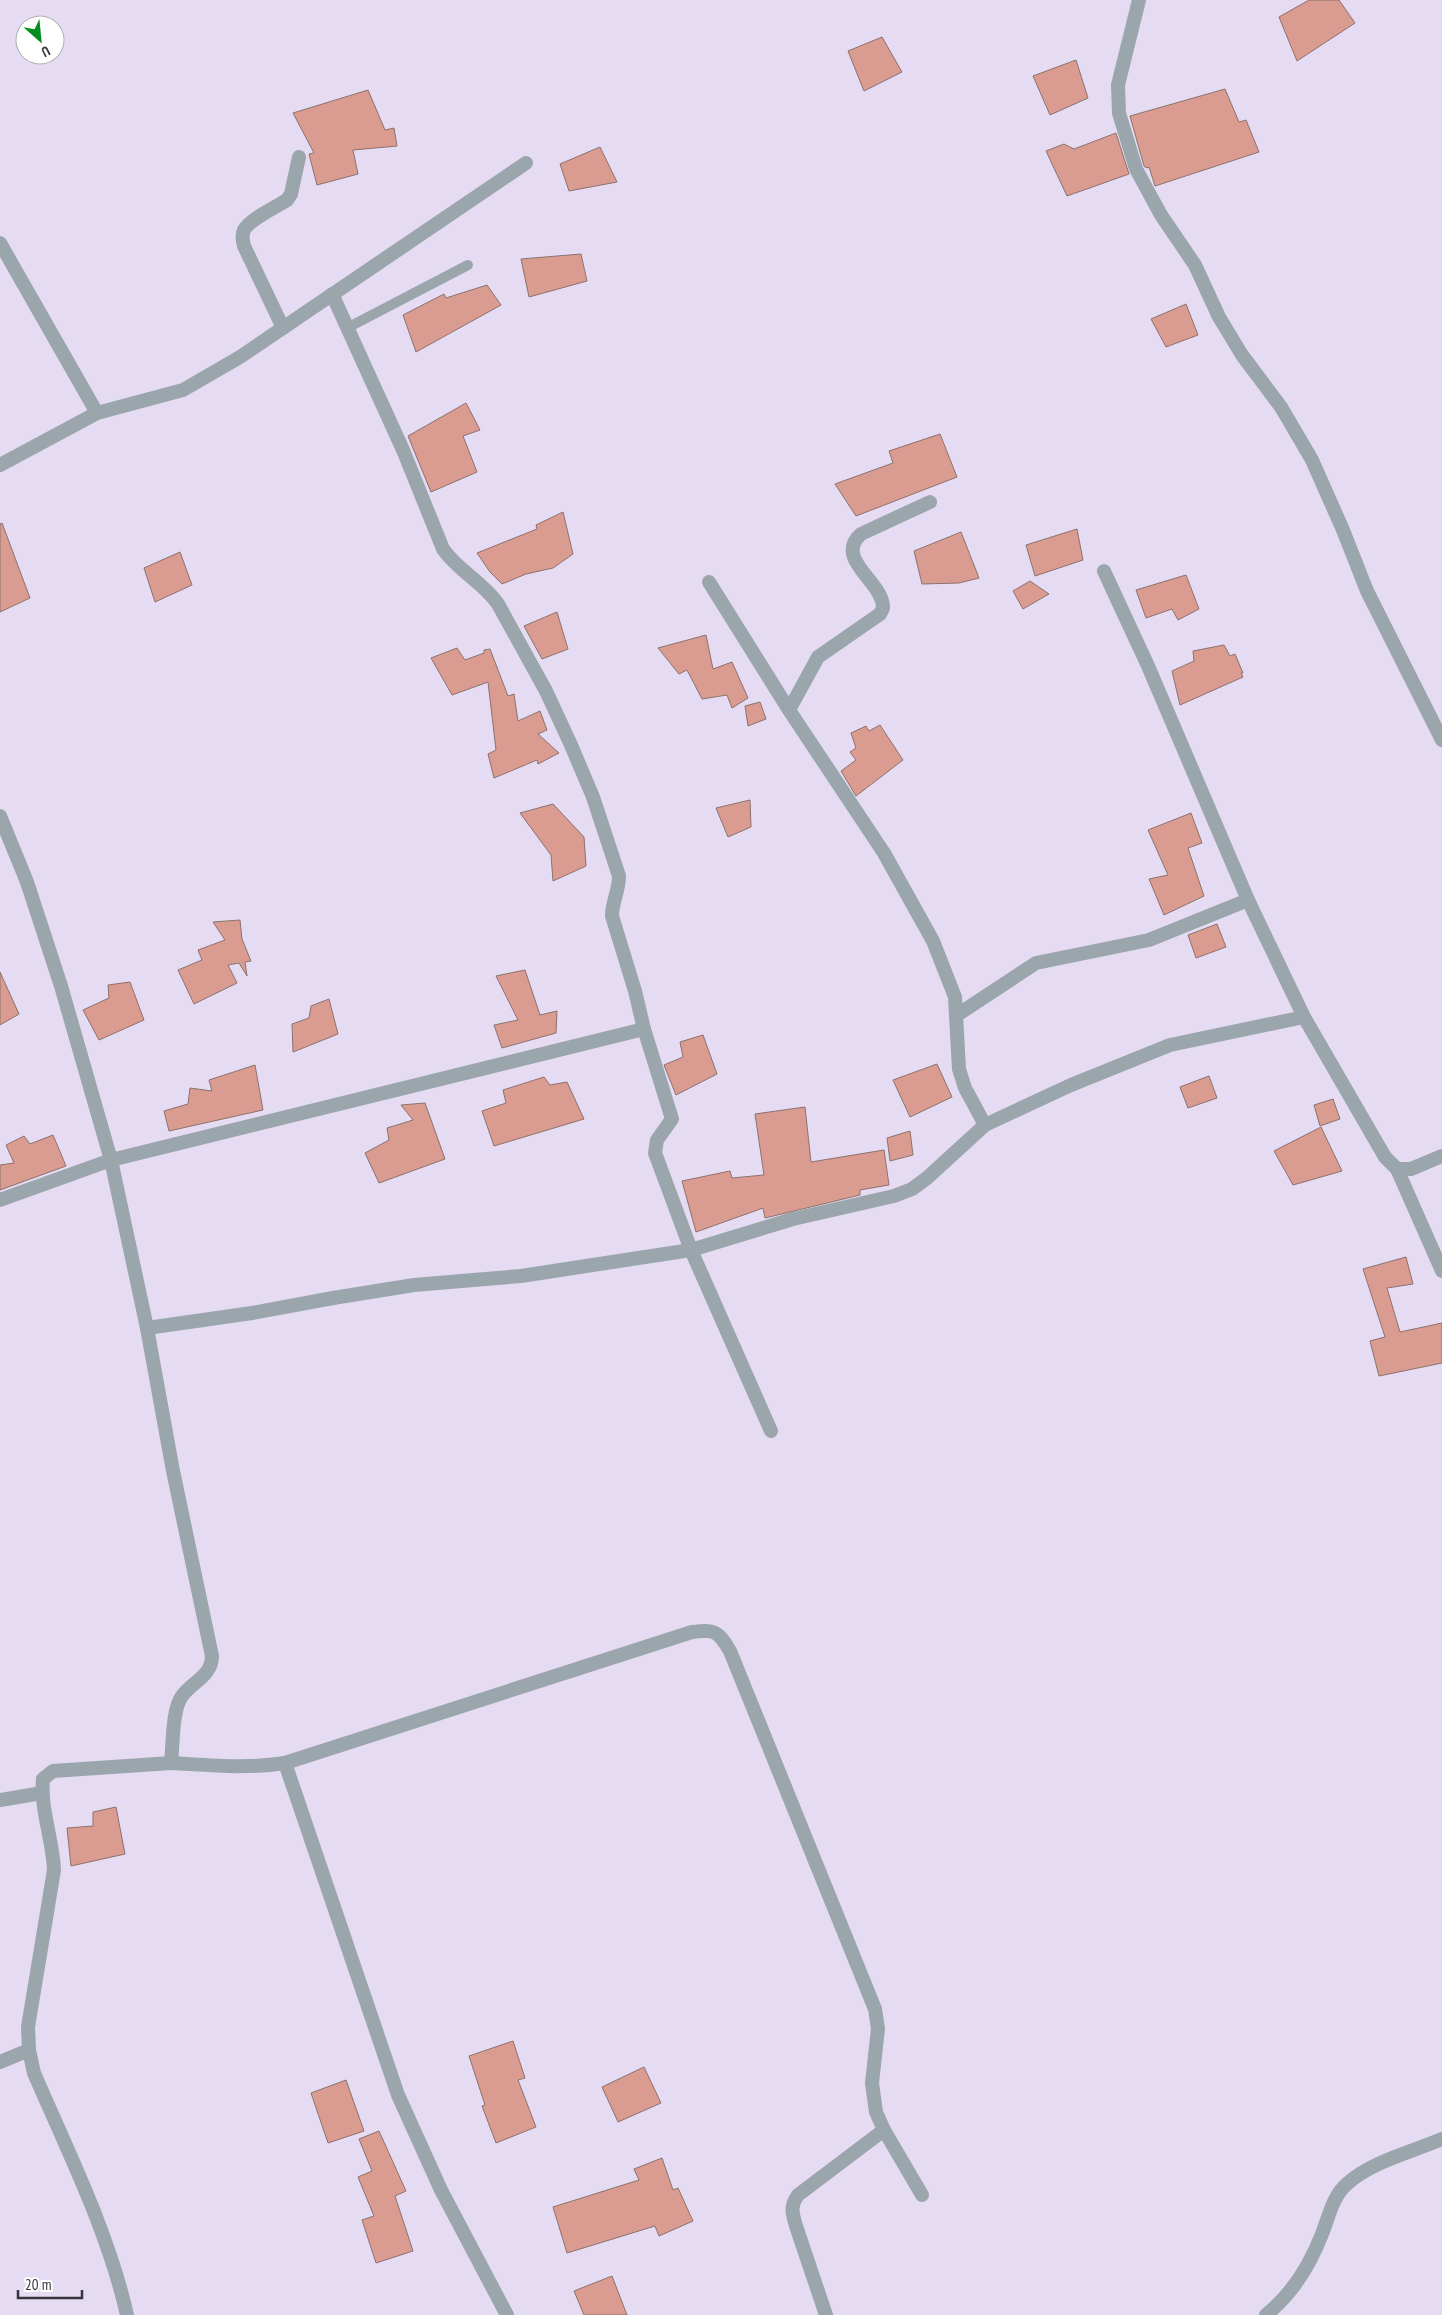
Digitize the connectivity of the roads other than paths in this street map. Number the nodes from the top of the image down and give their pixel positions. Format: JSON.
{"nodes":[{"id":1,"x":1139,"y":0,"type":"edge"},
{"id":2,"x":298,"y":157,"type":"dead end"},
{"id":3,"x":526,"y":163,"type":"dead end"},
{"id":4,"x":0,"y":243,"type":"edge"},
{"id":5,"x":468,"y":265,"type":"dead end"},
{"id":6,"x":332,"y":294,"type":"junction"},
{"id":7,"x":283,"y":328,"type":"junction"},
{"id":8,"x":347,"y":328,"type":"junction"},
{"id":9,"x":97,"y":413,"type":"junction"},
{"id":10,"x":0,"y":466,"type":"edge"},
{"id":11,"x":930,"y":502,"type":"dead end"},
{"id":12,"x":1104,"y":571,"type":"dead end"},
{"id":13,"x":709,"y":582,"type":"dead end"},
{"id":14,"x":789,"y":710,"type":"junction"},
{"id":15,"x":1442,"y":740,"type":"edge"},
{"id":16,"x":0,"y":816,"type":"edge"},
{"id":17,"x":1248,"y":900,"type":"junction"},
{"id":18,"x":957,"y":1014,"type":"junction"},
{"id":19,"x":1304,"y":1017,"type":"junction"},
{"id":20,"x":644,"y":1029,"type":"junction"},
{"id":21,"x":986,"y":1125,"type":"junction"},
{"id":22,"x":1442,"y":1156,"type":"edge"},
{"id":23,"x":111,"y":1160,"type":"junction"},
{"id":24,"x":1397,"y":1169,"type":"junction"},
{"id":25,"x":0,"y":1200,"type":"edge"},
{"id":26,"x":691,"y":1250,"type":"junction"},
{"id":27,"x":1442,"y":1271,"type":"edge"},
{"id":28,"x":147,"y":1328,"type":"junction"},
{"id":29,"x":771,"y":1431,"type":"dead end"},
{"id":30,"x":171,"y":1763,"type":"junction"},
{"id":31,"x":285,"y":1763,"type":"junction"},
{"id":32,"x":42,"y":1793,"type":"junction"},
{"id":33,"x":0,"y":1800,"type":"edge"},
{"id":34,"x":29,"y":2050,"type":"junction"},
{"id":35,"x":0,"y":2062,"type":"edge"},
{"id":36,"x":884,"y":2130,"type":"junction"},
{"id":37,"x":1442,"y":2139,"type":"edge"},
{"id":38,"x":922,"y":2195,"type":"dead end"},
{"id":39,"x":127,"y":2315,"type":"edge"},
{"id":40,"x":507,"y":2315,"type":"edge"},
{"id":41,"x":826,"y":2315,"type":"edge"},
{"id":42,"x":1266,"y":2315,"type":"edge"}],
"edges":[{"from":1,"to":15,"type":"street"},
{"from":2,"to":7,"type":"street"},
{"from":3,"to":6,"type":"street"},
{"from":4,"to":9,"type":"street"},
{"from":5,"to":8,"type":"lane"},
{"from":6,"to":7,"type":"street"},
{"from":6,"to":8,"type":"street"},
{"from":7,"to":9,"type":"street"},
{"from":8,"to":20,"type":"street"},
{"from":9,"to":10,"type":"street"},
{"from":11,"to":14,"type":"street"},
{"from":12,"to":17,"type":"street"},
{"from":13,"to":14,"type":"street"},
{"from":14,"to":18,"type":"street"},
{"from":16,"to":23,"type":"street"},
{"from":17,"to":18,"type":"street"},
{"from":17,"to":19,"type":"street"},
{"from":18,"to":21,"type":"street"},
{"from":19,"to":21,"type":"street"},
{"from":19,"to":24,"type":"street"},
{"from":20,"to":23,"type":"street"},
{"from":20,"to":26,"type":"street"},
{"from":21,"to":26,"type":"street"},
{"from":22,"to":24,"type":"street"},
{"from":23,"to":25,"type":"street"},
{"from":23,"to":28,"type":"street"},
{"from":24,"to":27,"type":"street"},
{"from":26,"to":28,"type":"street"},
{"from":26,"to":29,"type":"street"},
{"from":28,"to":30,"type":"street"},
{"from":30,"to":31,"type":"street"},
{"from":30,"to":32,"type":"street"},
{"from":31,"to":36,"type":"street"},
{"from":31,"to":40,"type":"street"},
{"from":32,"to":33,"type":"street"},
{"from":32,"to":34,"type":"street"},
{"from":34,"to":35,"type":"street"},
{"from":34,"to":39,"type":"street"},
{"from":36,"to":38,"type":"street"},
{"from":36,"to":41,"type":"street"},
{"from":37,"to":42,"type":"street"}]}
